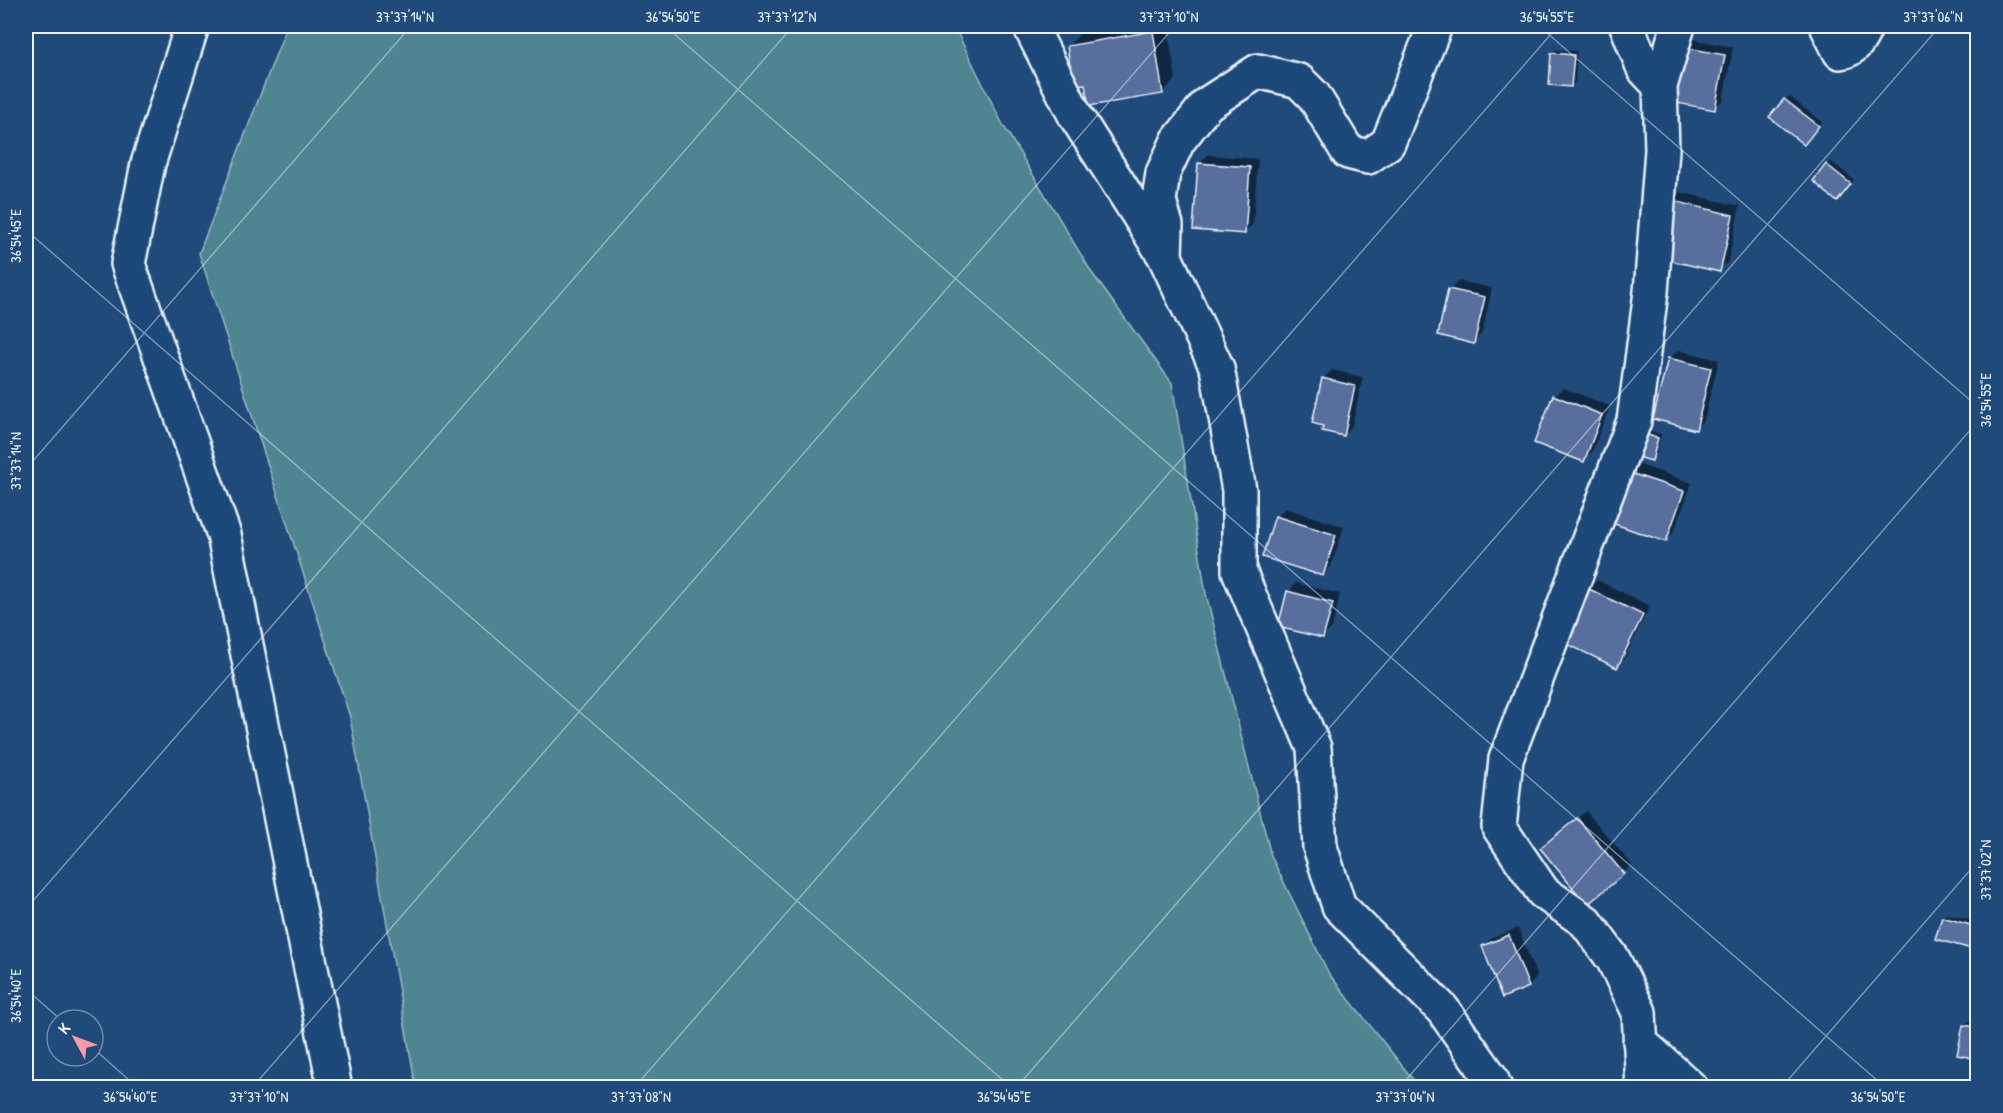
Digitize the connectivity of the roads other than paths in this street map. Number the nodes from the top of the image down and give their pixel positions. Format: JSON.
{"nodes":[{"id":1,"x":192,"y":26,"type":"edge"},
{"id":2,"x":1030,"y":26,"type":"edge"},
{"id":3,"x":1435,"y":26,"type":"edge"},
{"id":4,"x":1627,"y":26,"type":"edge"},
{"id":5,"x":1678,"y":26,"type":"edge"},
{"id":6,"x":1827,"y":26,"type":"edge"},
{"id":7,"x":1866,"y":26,"type":"edge"},
{"id":8,"x":1660,"y":86,"type":"junction"},
{"id":9,"x":1165,"y":257,"type":"junction"},
{"id":10,"x":1640,"y":1042,"type":"junction"},
{"id":11,"x":335,"y":1088,"type":"edge"},
{"id":12,"x":1495,"y":1088,"type":"edge"},
{"id":13,"x":1643,"y":1088,"type":"edge"},
{"id":14,"x":1691,"y":1088,"type":"edge"}],
"edges":[{"from":1,"to":11,"type":"street"},
{"from":2,"to":9,"type":"street"},
{"from":3,"to":9,"type":"street"},
{"from":4,"to":8,"type":"street"},
{"from":5,"to":8,"type":"street"},
{"from":6,"to":7,"type":"street"},
{"from":8,"to":10,"type":"street"},
{"from":9,"to":12,"type":"street"},
{"from":10,"to":13,"type":"street"},
{"from":10,"to":14,"type":"street"}]}
